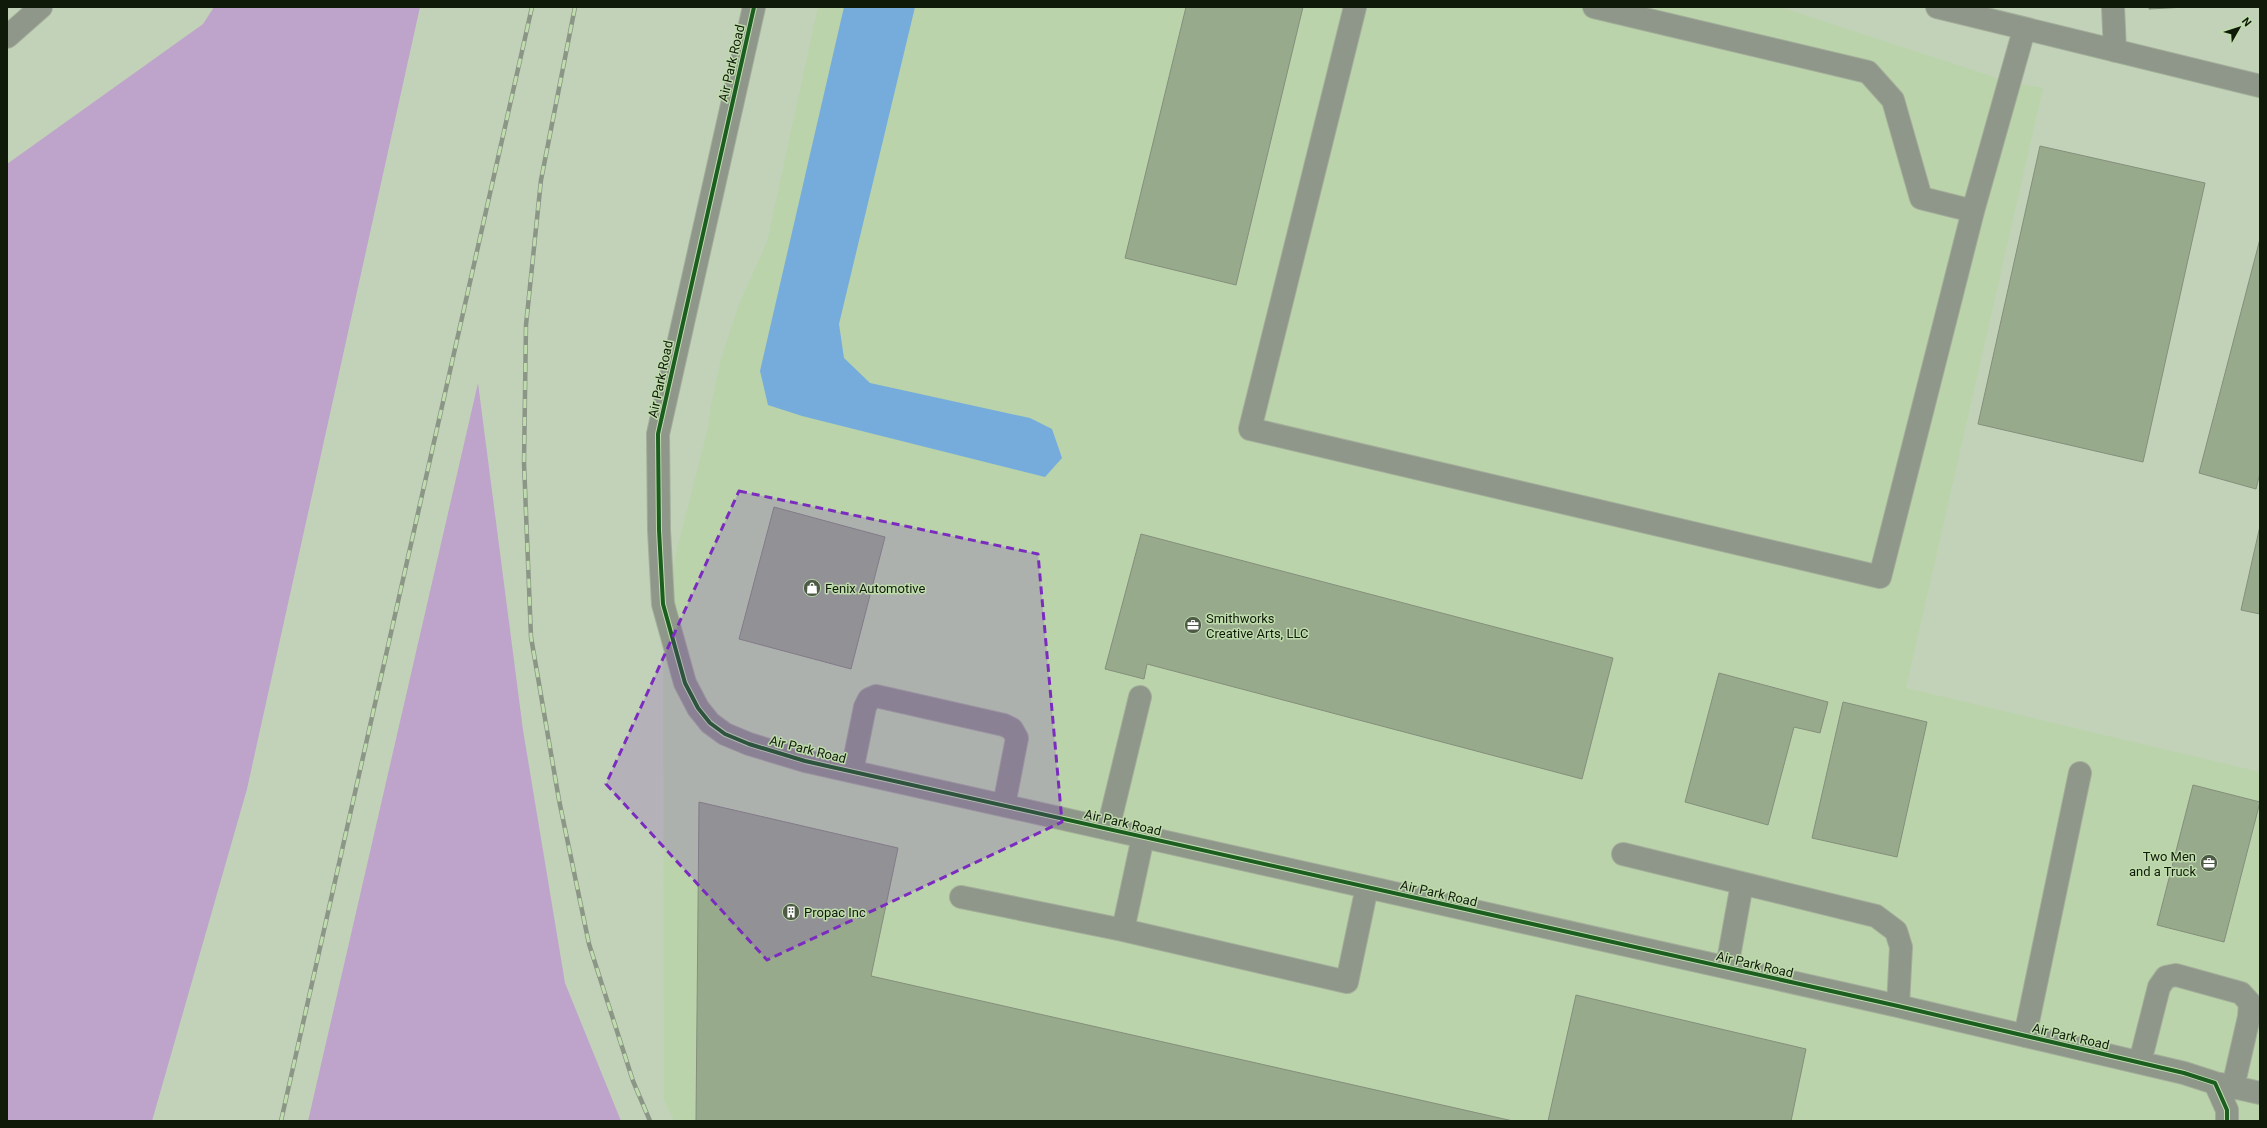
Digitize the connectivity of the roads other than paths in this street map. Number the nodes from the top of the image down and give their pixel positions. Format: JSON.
{"nodes":[{"id":1,"x":41,"y":7,"type":"edge"},
{"id":2,"x":754,"y":7,"type":"edge"},
{"id":3,"x":1356,"y":7,"type":"edge"},
{"id":4,"x":1594,"y":7,"type":"edge"},
{"id":5,"x":1937,"y":7,"type":"edge"},
{"id":6,"x":2113,"y":7,"type":"edge"},
{"id":7,"x":1959,"y":10,"type":"edge"},
{"id":8,"x":2024,"y":30,"type":"junction"},
{"id":9,"x":7,"y":37,"type":"edge"},
{"id":10,"x":2115,"y":51,"type":"junction"},
{"id":11,"x":2260,"y":86,"type":"edge"},
{"id":12,"x":1973,"y":211,"type":"junction"},
{"id":13,"x":1140,"y":697,"type":"dead end"},
{"id":14,"x":852,"y":771,"type":"junction"},
{"id":15,"x":2080,"y":773,"type":"dead end"},
{"id":16,"x":1004,"y":805,"type":"junction"},
{"id":17,"x":1108,"y":829,"type":"junction"},
{"id":18,"x":1143,"y":836,"type":"junction"},
{"id":19,"x":1623,"y":854,"type":"dead end"},
{"id":20,"x":1742,"y":884,"type":"junction"},
{"id":21,"x":1367,"y":887,"type":"junction"},
{"id":22,"x":961,"y":897,"type":"dead end"},
{"id":23,"x":1123,"y":930,"type":"junction"},
{"id":24,"x":1727,"y":968,"type":"junction"},
{"id":25,"x":1898,"y":1006,"type":"junction"},
{"id":26,"x":2025,"y":1036,"type":"junction"},
{"id":27,"x":2140,"y":1062,"type":"junction"},
{"id":28,"x":2224,"y":1085,"type":"junction"},
{"id":29,"x":2260,"y":1093,"type":"edge"},
{"id":30,"x":2227,"y":1121,"type":"edge"}],
"edges":[{"from":1,"to":9,"type":"street"},
{"from":2,"to":14,"type":"street","name":"Air Park Road"},
{"from":3,"to":12,"type":"street"},
{"from":4,"to":12,"type":"street"},
{"from":5,"to":7,"type":"street"},
{"from":6,"to":10,"type":"street"},
{"from":7,"to":8,"type":"street"},
{"from":8,"to":10,"type":"street"},
{"from":8,"to":12,"type":"street"},
{"from":10,"to":11,"type":"street"},
{"from":13,"to":17,"type":"street"},
{"from":14,"to":16,"type":"street","name":"Air Park Road"},
{"from":14,"to":16,"type":"street"},
{"from":15,"to":26,"type":"street"},
{"from":16,"to":17,"type":"street","name":"Air Park Road"},
{"from":17,"to":18,"type":"street","name":"Air Park Road"},
{"from":18,"to":21,"type":"street","name":"Air Park Road"},
{"from":18,"to":23,"type":"street"},
{"from":19,"to":20,"type":"street"},
{"from":20,"to":24,"type":"street"},
{"from":20,"to":25,"type":"street"},
{"from":21,"to":23,"type":"street"},
{"from":21,"to":24,"type":"street","name":"Air Park Road"},
{"from":22,"to":23,"type":"street"},
{"from":24,"to":25,"type":"street","name":"Air Park Road"},
{"from":25,"to":26,"type":"street","name":"Air Park Road"},
{"from":26,"to":27,"type":"street","name":"Air Park Road"},
{"from":27,"to":28,"type":"street","name":"Air Park Road"},
{"from":27,"to":28,"type":"street"},
{"from":28,"to":29,"type":"street","name":"Air Park Road"},
{"from":28,"to":30,"type":"street"}]}
